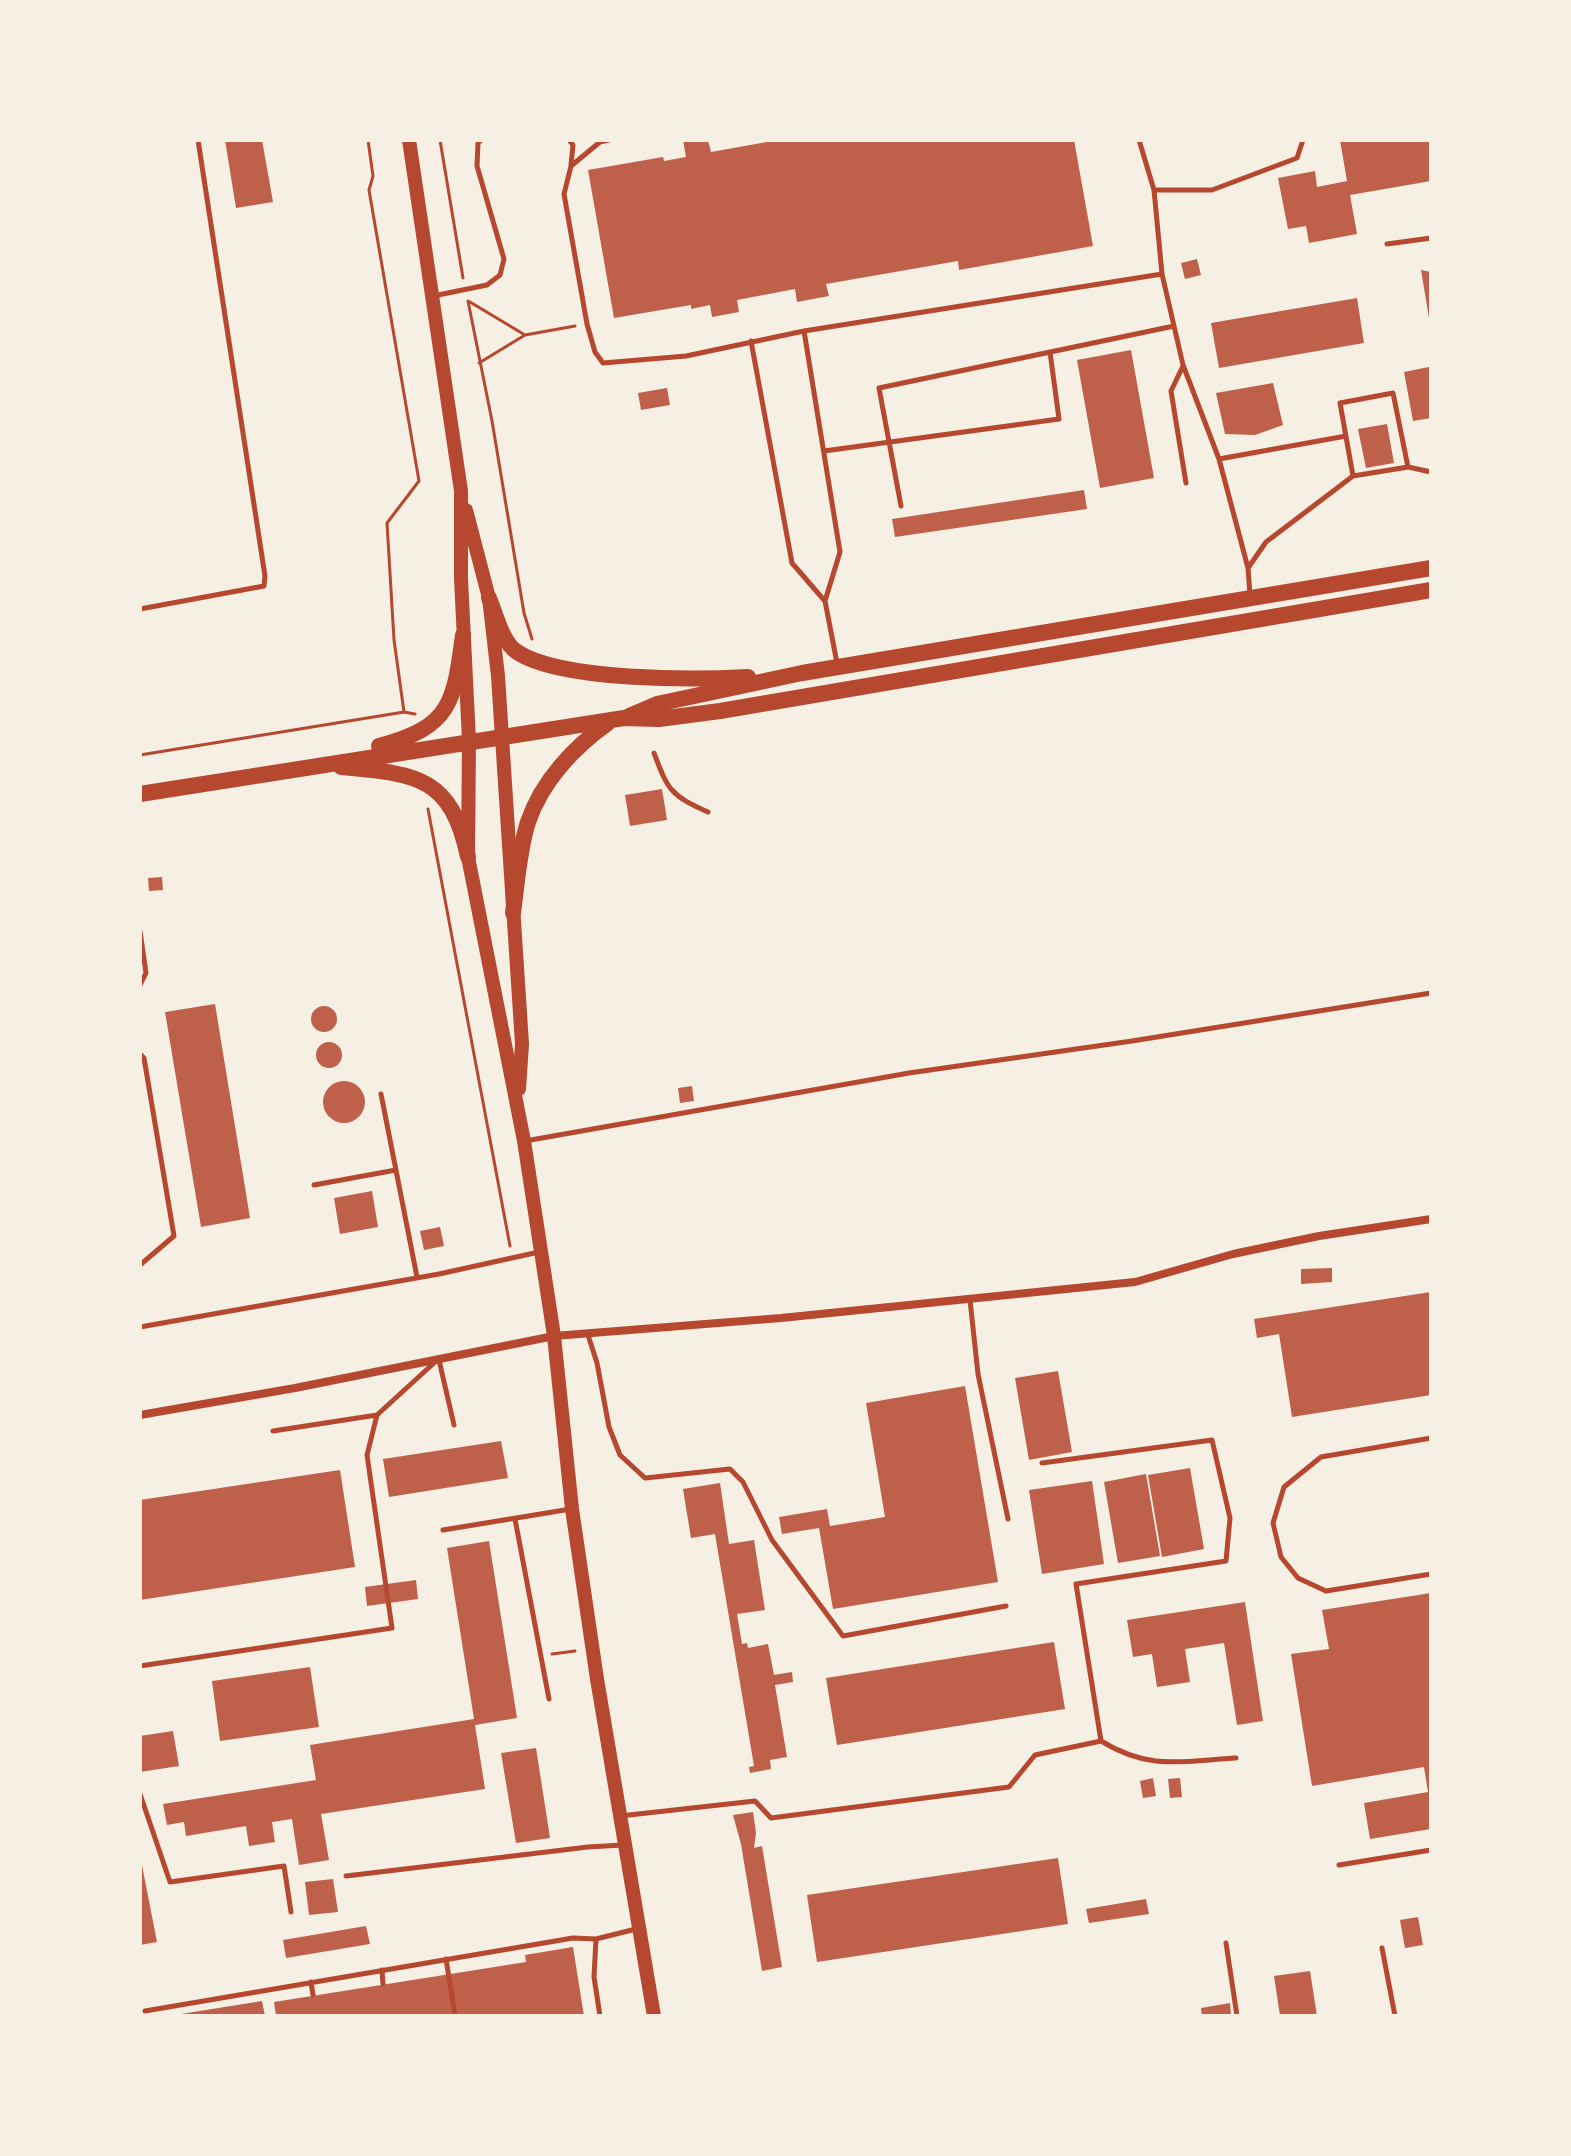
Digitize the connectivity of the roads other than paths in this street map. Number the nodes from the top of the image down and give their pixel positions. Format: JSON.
{"nodes":[{"id":1,"x":198,"y":140,"type":"edge"},
{"id":2,"x":409,"y":140,"type":"edge"},
{"id":3,"x":481,"y":140,"type":"edge"},
{"id":4,"x":609,"y":140,"type":"edge"},
{"id":5,"x":1139,"y":140,"type":"edge"},
{"id":6,"x":1303,"y":140,"type":"edge"},
{"id":7,"x":599,"y":141,"type":"edge"},
{"id":8,"x":571,"y":142,"type":"edge"},
{"id":9,"x":571,"y":166,"type":"junction"},
{"id":10,"x":1154,"y":190,"type":"junction"},
{"id":11,"x":1431,"y":238,"type":"edge"},
{"id":12,"x":1387,"y":244,"type":"dead end"},
{"id":13,"x":1162,"y":274,"type":"junction"},
{"id":14,"x":432,"y":297,"type":"junction"},
{"id":15,"x":1174,"y":326,"type":"junction"},
{"id":16,"x":804,"y":331,"type":"junction"},
{"id":17,"x":751,"y":341,"type":"junction"},
{"id":18,"x":1050,"y":352,"type":"junction"},
{"id":19,"x":1183,"y":365,"type":"junction"},
{"id":20,"x":1346,"y":436,"type":"junction"},
{"id":21,"x":889,"y":442,"type":"junction"},
{"id":22,"x":824,"y":451,"type":"junction"},
{"id":23,"x":1219,"y":459,"type":"junction"},
{"id":24,"x":1408,"y":467,"type":"junction"},
{"id":25,"x":1431,"y":472,"type":"edge"},
{"id":26,"x":1353,"y":476,"type":"junction"},
{"id":27,"x":1186,"y":483,"type":"dead end"},
{"id":28,"x":461,"y":491,"type":"junction"},
{"id":29,"x":901,"y":506,"type":"dead end"},
{"id":30,"x":1248,"y":568,"type":"junction"},
{"id":31,"x":1431,"y":568,"type":"edge"},
{"id":32,"x":1431,"y":590,"type":"edge"},
{"id":33,"x":489,"y":598,"type":"junction"},
{"id":34,"x":1250,"y":599,"type":"junction"},
{"id":35,"x":825,"y":601,"type":"junction"},
{"id":36,"x":140,"y":609,"type":"edge"},
{"id":37,"x":463,"y":635,"type":"junction"},
{"id":38,"x":838,"y":668,"type":"junction"},
{"id":39,"x":802,"y":673,"type":"junction"},
{"id":40,"x":618,"y":719,"type":"junction"},
{"id":41,"x":500,"y":737,"type":"junction"},
{"id":42,"x":469,"y":740,"type":"junction"},
{"id":43,"x":654,"y":753,"type":"dead end"},
{"id":44,"x":316,"y":765,"type":"junction"},
{"id":45,"x":140,"y":794,"type":"edge"},
{"id":46,"x":708,"y":812,"type":"dead end"},
{"id":47,"x":468,"y":857,"type":"junction"},
{"id":48,"x":513,"y":913,"type":"junction"},
{"id":49,"x":140,"y":931,"type":"edge"},
{"id":50,"x":140,"y":985,"type":"edge"},
{"id":51,"x":1431,"y":993,"type":"edge"},
{"id":52,"x":140,"y":1054,"type":"edge"},
{"id":53,"x":381,"y":1094,"type":"dead end"},
{"id":54,"x":518,"y":1109,"type":"junction"},
{"id":55,"x":524,"y":1141,"type":"junction"},
{"id":56,"x":396,"y":1170,"type":"junction"},
{"id":57,"x":314,"y":1185,"type":"dead end"},
{"id":58,"x":1431,"y":1219,"type":"edge"},
{"id":59,"x":540,"y":1251,"type":"junction"},
{"id":60,"x":140,"y":1265,"type":"edge"},
{"id":61,"x":417,"y":1277,"type":"junction"},
{"id":62,"x":970,"y":1300,"type":"junction"},
{"id":63,"x":140,"y":1327,"type":"edge"},
{"id":64,"x":588,"y":1335,"type":"junction"},
{"id":65,"x":554,"y":1336,"type":"junction"},
{"id":66,"x":439,"y":1358,"type":"junction"},
{"id":67,"x":140,"y":1415,"type":"edge"},
{"id":68,"x":377,"y":1415,"type":"junction"},
{"id":69,"x":454,"y":1425,"type":"dead end"},
{"id":70,"x":273,"y":1431,"type":"dead end"},
{"id":71,"x":1431,"y":1438,"type":"edge"},
{"id":72,"x":1042,"y":1463,"type":"dead end"},
{"id":73,"x":572,"y":1509,"type":"junction"},
{"id":74,"x":515,"y":1519,"type":"junction"},
{"id":75,"x":1008,"y":1519,"type":"dead end"},
{"id":76,"x":443,"y":1530,"type":"dead end"},
{"id":77,"x":1431,"y":1574,"type":"edge"},
{"id":78,"x":1006,"y":1606,"type":"dead end"},
{"id":79,"x":140,"y":1666,"type":"edge"},
{"id":80,"x":549,"y":1699,"type":"dead end"},
{"id":81,"x":1101,"y":1741,"type":"junction"},
{"id":82,"x":1236,"y":1758,"type":"dead end"},
{"id":83,"x":140,"y":1794,"type":"edge"},
{"id":84,"x":619,"y":1816,"type":"junction"},
{"id":85,"x":624,"y":1845,"type":"junction"},
{"id":86,"x":1431,"y":1850,"type":"edge"},
{"id":87,"x":1339,"y":1865,"type":"dead end"},
{"id":88,"x":346,"y":1876,"type":"dead end"},
{"id":89,"x":291,"y":1912,"type":"dead end"},
{"id":90,"x":639,"y":1929,"type":"junction"},
{"id":91,"x":596,"y":1939,"type":"junction"},
{"id":92,"x":1226,"y":1943,"type":"dead end"},
{"id":93,"x":1382,"y":1948,"type":"dead end"},
{"id":94,"x":446,"y":1959,"type":"junction"},
{"id":95,"x":382,"y":1970,"type":"junction"},
{"id":96,"x":311,"y":1982,"type":"junction"},
{"id":97,"x":383,"y":1984,"type":"dead end"},
{"id":98,"x":313,"y":1995,"type":"dead end"},
{"id":99,"x":145,"y":2011,"type":"dead end"},
{"id":100,"x":455,"y":2016,"type":"edge"},
{"id":101,"x":600,"y":2016,"type":"edge"},
{"id":102,"x":654,"y":2016,"type":"edge"},
{"id":103,"x":1237,"y":2016,"type":"edge"},
{"id":104,"x":1395,"y":2016,"type":"edge"}],
"edges":[{"from":1,"to":36,"type":"lane"},
{"from":2,"to":14,"type":"main road"},
{"from":3,"to":14,"type":"lane"},
{"from":4,"to":7,"type":"lane"},
{"from":5,"to":10,"type":"lane"},
{"from":6,"to":10,"type":"lane"},
{"from":7,"to":9,"type":"lane"},
{"from":8,"to":9,"type":"lane"},
{"from":9,"to":17,"type":"lane"},
{"from":10,"to":13,"type":"lane"},
{"from":11,"to":12,"type":"lane"},
{"from":13,"to":15,"type":"lane"},
{"from":13,"to":16,"type":"lane"},
{"from":14,"to":28,"type":"main road"},
{"from":15,"to":18,"type":"lane"},
{"from":15,"to":19,"type":"lane"},
{"from":16,"to":17,"type":"lane"},
{"from":16,"to":22,"type":"lane"},
{"from":17,"to":35,"type":"lane"},
{"from":18,"to":21,"type":"lane"},
{"from":18,"to":21,"type":"lane"},
{"from":19,"to":23,"type":"lane"},
{"from":19,"to":27,"type":"lane"},
{"from":20,"to":23,"type":"lane"},
{"from":20,"to":24,"type":"lane"},
{"from":20,"to":26,"type":"lane"},
{"from":21,"to":22,"type":"lane"},
{"from":21,"to":29,"type":"lane"},
{"from":22,"to":35,"type":"lane"},
{"from":23,"to":30,"type":"lane"},
{"from":24,"to":25,"type":"lane"},
{"from":24,"to":26,"type":"lane"},
{"from":26,"to":30,"type":"lane"},
{"from":28,"to":33,"type":"main road"},
{"from":28,"to":37,"type":"main road"},
{"from":30,"to":34,"type":"lane"},
{"from":31,"to":34,"type":"main road"},
{"from":32,"to":40,"type":"main road"},
{"from":33,"to":39,"type":"main road"},
{"from":33,"to":41,"type":"main road"},
{"from":34,"to":38,"type":"main road"},
{"from":35,"to":38,"type":"lane"},
{"from":37,"to":42,"type":"main road"},
{"from":37,"to":44,"type":"main road"},
{"from":38,"to":39,"type":"main road"},
{"from":39,"to":40,"type":"main road"},
{"from":40,"to":41,"type":"main road"},
{"from":40,"to":48,"type":"main road"},
{"from":41,"to":42,"type":"main road"},
{"from":41,"to":48,"type":"main road"},
{"from":42,"to":44,"type":"main road"},
{"from":42,"to":47,"type":"main road"},
{"from":43,"to":46,"type":"lane"},
{"from":44,"to":45,"type":"main road"},
{"from":44,"to":47,"type":"main road"},
{"from":47,"to":54,"type":"main road"},
{"from":48,"to":54,"type":"main road"},
{"from":49,"to":50,"type":"lane"},
{"from":51,"to":55,"type":"lane"},
{"from":52,"to":60,"type":"lane"},
{"from":53,"to":56,"type":"lane"},
{"from":54,"to":55,"type":"main road"},
{"from":55,"to":59,"type":"main road"},
{"from":56,"to":57,"type":"lane"},
{"from":56,"to":61,"type":"lane"},
{"from":58,"to":62,"type":"street"},
{"from":59,"to":61,"type":"lane"},
{"from":59,"to":65,"type":"main road"},
{"from":61,"to":63,"type":"lane"},
{"from":62,"to":64,"type":"street"},
{"from":62,"to":75,"type":"lane"},
{"from":64,"to":65,"type":"street"},
{"from":64,"to":78,"type":"lane"},
{"from":65,"to":66,"type":"street"},
{"from":65,"to":73,"type":"main road"},
{"from":66,"to":67,"type":"street"},
{"from":66,"to":68,"type":"lane"},
{"from":66,"to":69,"type":"lane"},
{"from":68,"to":70,"type":"lane"},
{"from":68,"to":79,"type":"lane"},
{"from":71,"to":77,"type":"lane"},
{"from":72,"to":81,"type":"lane"},
{"from":73,"to":74,"type":"lane"},
{"from":73,"to":84,"type":"main road"},
{"from":74,"to":76,"type":"lane"},
{"from":74,"to":80,"type":"lane"},
{"from":81,"to":82,"type":"lane"},
{"from":81,"to":84,"type":"lane"},
{"from":83,"to":89,"type":"lane"},
{"from":84,"to":85,"type":"main road"},
{"from":85,"to":88,"type":"lane"},
{"from":85,"to":90,"type":"main road"},
{"from":86,"to":87,"type":"lane"},
{"from":90,"to":91,"type":"lane"},
{"from":90,"to":102,"type":"main road"},
{"from":91,"to":94,"type":"lane"},
{"from":91,"to":101,"type":"lane"},
{"from":92,"to":103,"type":"lane"},
{"from":93,"to":104,"type":"lane"},
{"from":94,"to":95,"type":"lane"},
{"from":94,"to":100,"type":"lane"},
{"from":95,"to":96,"type":"lane"},
{"from":95,"to":97,"type":"lane"},
{"from":96,"to":98,"type":"lane"},
{"from":96,"to":99,"type":"lane"}]}
